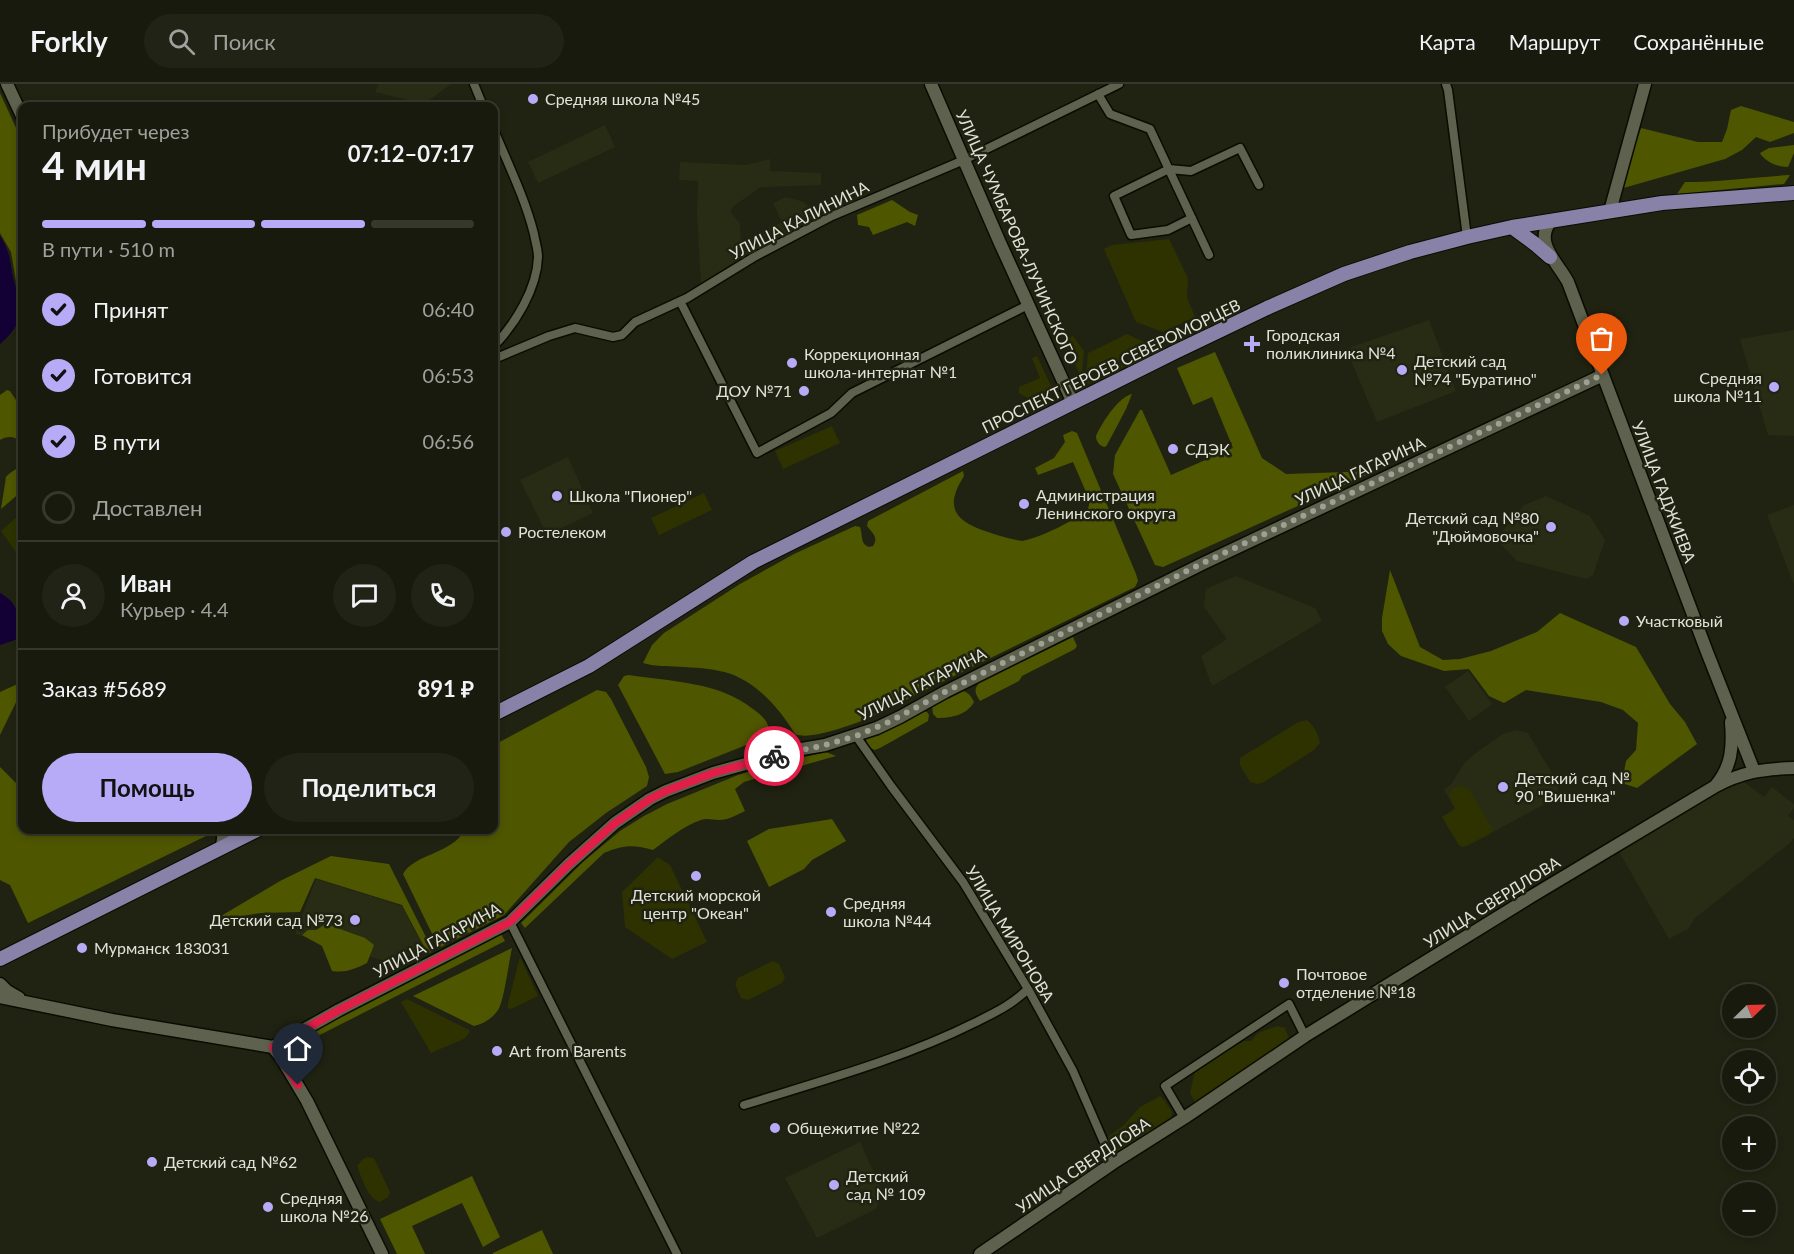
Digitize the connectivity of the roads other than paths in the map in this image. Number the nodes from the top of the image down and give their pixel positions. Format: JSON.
{"nodes":[{"id":1,"x":7,"y":84,"type":"edge"},
{"id":2,"x":474,"y":84,"type":"edge"},
{"id":3,"x":932,"y":84,"type":"edge"},
{"id":4,"x":1119,"y":84,"type":"edge"},
{"id":5,"x":1446,"y":84,"type":"edge"},
{"id":6,"x":1645,"y":84,"type":"edge"},
{"id":7,"x":1098,"y":94,"type":"junction"},
{"id":8,"x":481,"y":102,"type":"edge"},
{"id":9,"x":18,"y":107,"type":"edge"},
{"id":10,"x":498,"y":139,"type":"edge"},
{"id":11,"x":964,"y":160,"type":"junction"},
{"id":12,"x":1169,"y":169,"type":"junction"},
{"id":13,"x":1259,"y":185,"type":"dead end"},
{"id":14,"x":1794,"y":193,"type":"edge"},
{"id":15,"x":1610,"y":211,"type":"junction"},
{"id":16,"x":1192,"y":218,"type":"junction"},
{"id":17,"x":1551,"y":221,"type":"junction"},
{"id":18,"x":1512,"y":227,"type":"junction"},
{"id":19,"x":1467,"y":237,"type":"junction"},
{"id":20,"x":1209,"y":255,"type":"dead end"},
{"id":21,"x":1550,"y":257,"type":"junction"},
{"id":22,"x":680,"y":301,"type":"junction"},
{"id":23,"x":1028,"y":304,"type":"junction"},
{"id":24,"x":498,"y":342,"type":"edge"},
{"id":25,"x":498,"y":357,"type":"edge"},
{"id":26,"x":1602,"y":375,"type":"junction"},
{"id":27,"x":1073,"y":402,"type":"junction"},
{"id":28,"x":498,"y":712,"type":"edge"},
{"id":29,"x":1731,"y":712,"type":"junction"},
{"id":30,"x":856,"y":736,"type":"junction"},
{"id":31,"x":1794,"y":768,"type":"edge"},
{"id":32,"x":1754,"y":771,"type":"junction"},
{"id":33,"x":1714,"y":787,"type":"junction"},
{"id":34,"x":224,"y":834,"type":"edge"},
{"id":35,"x":247,"y":834,"type":"edge"},
{"id":36,"x":222,"y":847,"type":"junction"},
{"id":37,"x":510,"y":922,"type":"junction"},
{"id":38,"x":0,"y":959,"type":"edge"},
{"id":39,"x":0,"y":984,"type":"edge"},
{"id":40,"x":1028,"y":989,"type":"junction"},
{"id":41,"x":0,"y":997,"type":"edge"},
{"id":42,"x":31,"y":1004,"type":"junction"},
{"id":43,"x":1305,"y":1036,"type":"junction"},
{"id":44,"x":273,"y":1047,"type":"junction"},
{"id":45,"x":744,"y":1105,"type":"dead end"},
{"id":46,"x":1184,"y":1118,"type":"junction"},
{"id":47,"x":1113,"y":1163,"type":"junction"},
{"id":48,"x":382,"y":1254,"type":"edge"},
{"id":49,"x":677,"y":1254,"type":"edge"},
{"id":50,"x":980,"y":1254,"type":"edge"}],
"edges":[{"from":1,"to":9,"type":"street"},
{"from":2,"to":8,"type":"street"},
{"from":3,"to":11,"type":"street","name":"УЛИЦА ЧУМБАРОВА-ЛУЧИНСКОГО"},
{"from":4,"to":7,"type":"street","name":"УЛИЦА КАЛИНИНА"},
{"from":5,"to":19,"type":"street"},
{"from":6,"to":15,"type":"street"},
{"from":7,"to":11,"type":"street","name":"УЛИЦА КАЛИНИНА"},
{"from":7,"to":12,"type":"street"},
{"from":10,"to":24,"type":"street"},
{"from":11,"to":22,"type":"street","name":"УЛИЦА КАЛИНИНА"},
{"from":11,"to":23,"type":"street","name":"УЛИЦА ЧУМБАРОВА-ЛУЧИНСКОГО"},
{"from":12,"to":13,"type":"street"},
{"from":12,"to":16,"type":"street"},
{"from":12,"to":16,"type":"street"},
{"from":14,"to":15,"type":"main road","name":"ПРОСПЕКТ ГЕРОЕВ СЕВЕРОМОРЦЕВ"},
{"from":15,"to":17,"type":"main road","name":"ПРОСПЕКТ ГЕРОЕВ СЕВЕРОМОРЦЕВ"},
{"from":16,"to":20,"type":"street"},
{"from":17,"to":18,"type":"main road","name":"ПРОСПЕКТ ГЕРОЕВ СЕВЕРОМОРЦЕВ"},
{"from":17,"to":21,"type":"street","name":"УЛИЦА ГАДЖИЕВА"},
{"from":18,"to":19,"type":"main road","name":"ПРОСПЕКТ ГЕРОЕВ СЕВЕРОМОРЦЕВ"},
{"from":18,"to":21,"type":"main road"},
{"from":19,"to":27,"type":"main road","name":"ПРОСПЕКТ ГЕРОЕВ СЕВЕРОМОРЦЕВ"},
{"from":21,"to":26,"type":"street","name":"УЛИЦА ГАДЖИЕВА"},
{"from":22,"to":23,"type":"street"},
{"from":22,"to":25,"type":"street","name":"УЛИЦА КАЛИНИНА"},
{"from":23,"to":27,"type":"street","name":"УЛИЦА ЧУМБАРОВА-ЛУЧИНСКОГО"},
{"from":26,"to":29,"type":"street","name":"УЛИЦА ГАДЖИЕВА"},
{"from":26,"to":30,"type":"street","name":"УЛИЦА ГАГАРИНА"},
{"from":27,"to":28,"type":"main road","name":"ПРОСПЕКТ ГЕРОЕВ СЕВЕРОМОРЦЕВ"},
{"from":29,"to":32,"type":"street","name":"УЛИЦА ГАДЖИЕВА"},
{"from":29,"to":33,"type":"street","name":"УЛИЦА ГАДЖИЕВА"},
{"from":30,"to":37,"type":"street","name":"УЛИЦА ГАГАРИНА"},
{"from":30,"to":40,"type":"street","name":"УЛИЦА МИРОНОВА"},
{"from":31,"to":32,"type":"street","name":"УЛИЦА СВЕРДЛОВА"},
{"from":32,"to":33,"type":"street","name":"УЛИЦА СВЕРДЛОВА"},
{"from":33,"to":43,"type":"street","name":"УЛИЦА СВЕРДЛОВА"},
{"from":34,"to":36,"type":"street"},
{"from":35,"to":36,"type":"main road"},
{"from":36,"to":38,"type":"main road"},
{"from":37,"to":44,"type":"street","name":"УЛИЦА ГАГАРИНА"},
{"from":37,"to":49,"type":"street"},
{"from":39,"to":42,"type":"street"},
{"from":40,"to":45,"type":"street"},
{"from":40,"to":47,"type":"street","name":"УЛИЦА МИРОНОВА"},
{"from":41,"to":42,"type":"street"},
{"from":42,"to":44,"type":"street"},
{"from":43,"to":46,"type":"street","name":"УЛИЦА СВЕРДЛОВА"},
{"from":43,"to":46,"type":"street"},
{"from":44,"to":48,"type":"street"},
{"from":46,"to":47,"type":"street","name":"УЛИЦА СВЕРДЛОВА"},
{"from":47,"to":50,"type":"street","name":"УЛИЦА СВЕРДЛОВА"}]}
